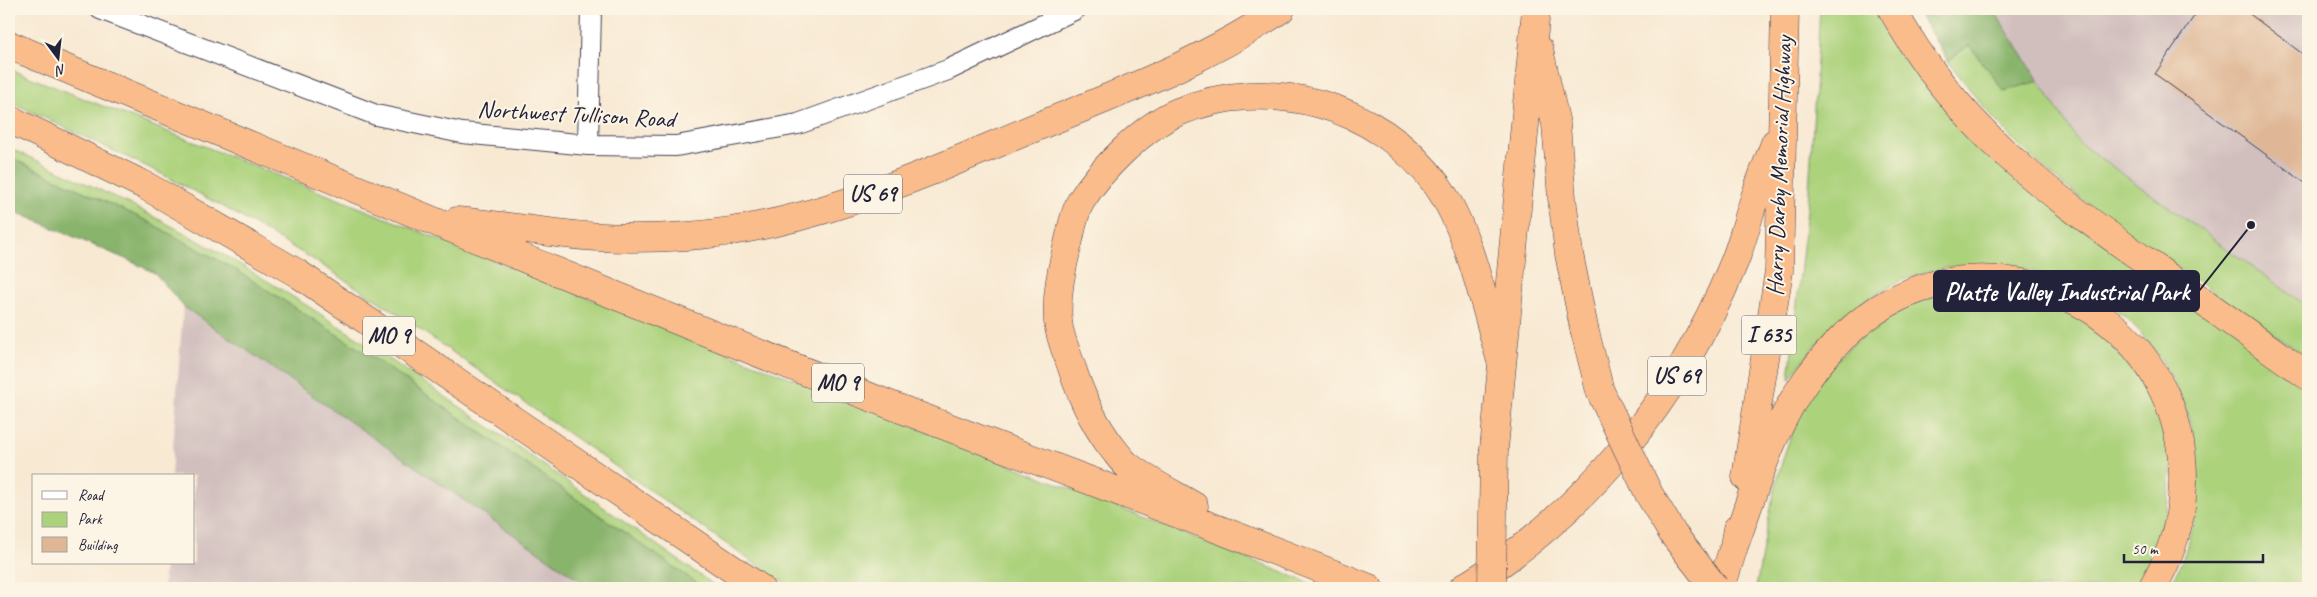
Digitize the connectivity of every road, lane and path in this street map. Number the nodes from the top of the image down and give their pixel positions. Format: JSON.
{"nodes":[{"id":1,"x":100,"y":9,"type":"edge"},
{"id":2,"x":591,"y":9,"type":"edge"},
{"id":3,"x":1076,"y":9,"type":"edge"},
{"id":4,"x":1281,"y":9,"type":"edge"},
{"id":5,"x":1785,"y":9,"type":"edge"},
{"id":6,"x":1892,"y":9,"type":"edge"},
{"id":7,"x":1535,"y":18,"type":"edge"},
{"id":8,"x":9,"y":46,"type":"edge"},
{"id":9,"x":9,"y":119,"type":"edge"},
{"id":10,"x":1783,"y":123,"type":"junction"},
{"id":11,"x":588,"y":144,"type":"junction"},
{"id":12,"x":431,"y":219,"type":"junction"},
{"id":13,"x":1502,"y":364,"type":"junction"},
{"id":14,"x":2308,"y":376,"type":"edge"},
{"id":15,"x":1248,"y":540,"type":"junction"},
{"id":16,"x":1734,"y":546,"type":"junction"},
{"id":17,"x":1490,"y":581,"type":"edge"},
{"id":18,"x":759,"y":586,"type":"edge"},
{"id":19,"x":1370,"y":588,"type":"edge"},
{"id":20,"x":1463,"y":588,"type":"edge"},
{"id":21,"x":1715,"y":588,"type":"edge"},
{"id":22,"x":1721,"y":588,"type":"edge"},
{"id":23,"x":2152,"y":588,"type":"edge"}],
"edges":[{"from":1,"to":11,"type":"street","name":"Northwest Tullison Road"},
{"from":2,"to":11,"type":"street"},
{"from":3,"to":11,"type":"street","name":"Northwest Tullison Road"},
{"from":4,"to":12,"type":"highway","number":"US 69"},
{"from":5,"to":10,"type":"highway","name":"Harry Darby Memorial Highway","number":"I 635"},
{"from":6,"to":14,"type":"highway"},
{"from":7,"to":13,"type":"highway"},
{"from":7,"to":21,"type":"highway","bridge":true},
{"from":8,"to":12,"type":"highway","number":"MO 9"},
{"from":9,"to":18,"type":"highway","number":"MO 9"},
{"from":10,"to":16,"type":"highway","name":"Harry Darby Memorial Highway","number":"I 635"},
{"from":10,"to":17,"type":"highway","number":"US 69"},
{"from":12,"to":15,"type":"highway","number":"MO 9"},
{"from":13,"to":15,"type":"highway"},
{"from":13,"to":17,"type":"highway","bridge":true},
{"from":15,"to":19,"type":"highway","number":"MO 9"},
{"from":16,"to":22,"type":"highway","name":"Harry Darby Memorial Highway","number":"I 635"},
{"from":16,"to":23,"type":"highway"},
{"from":17,"to":20,"type":"highway","number":"US 69"}]}
